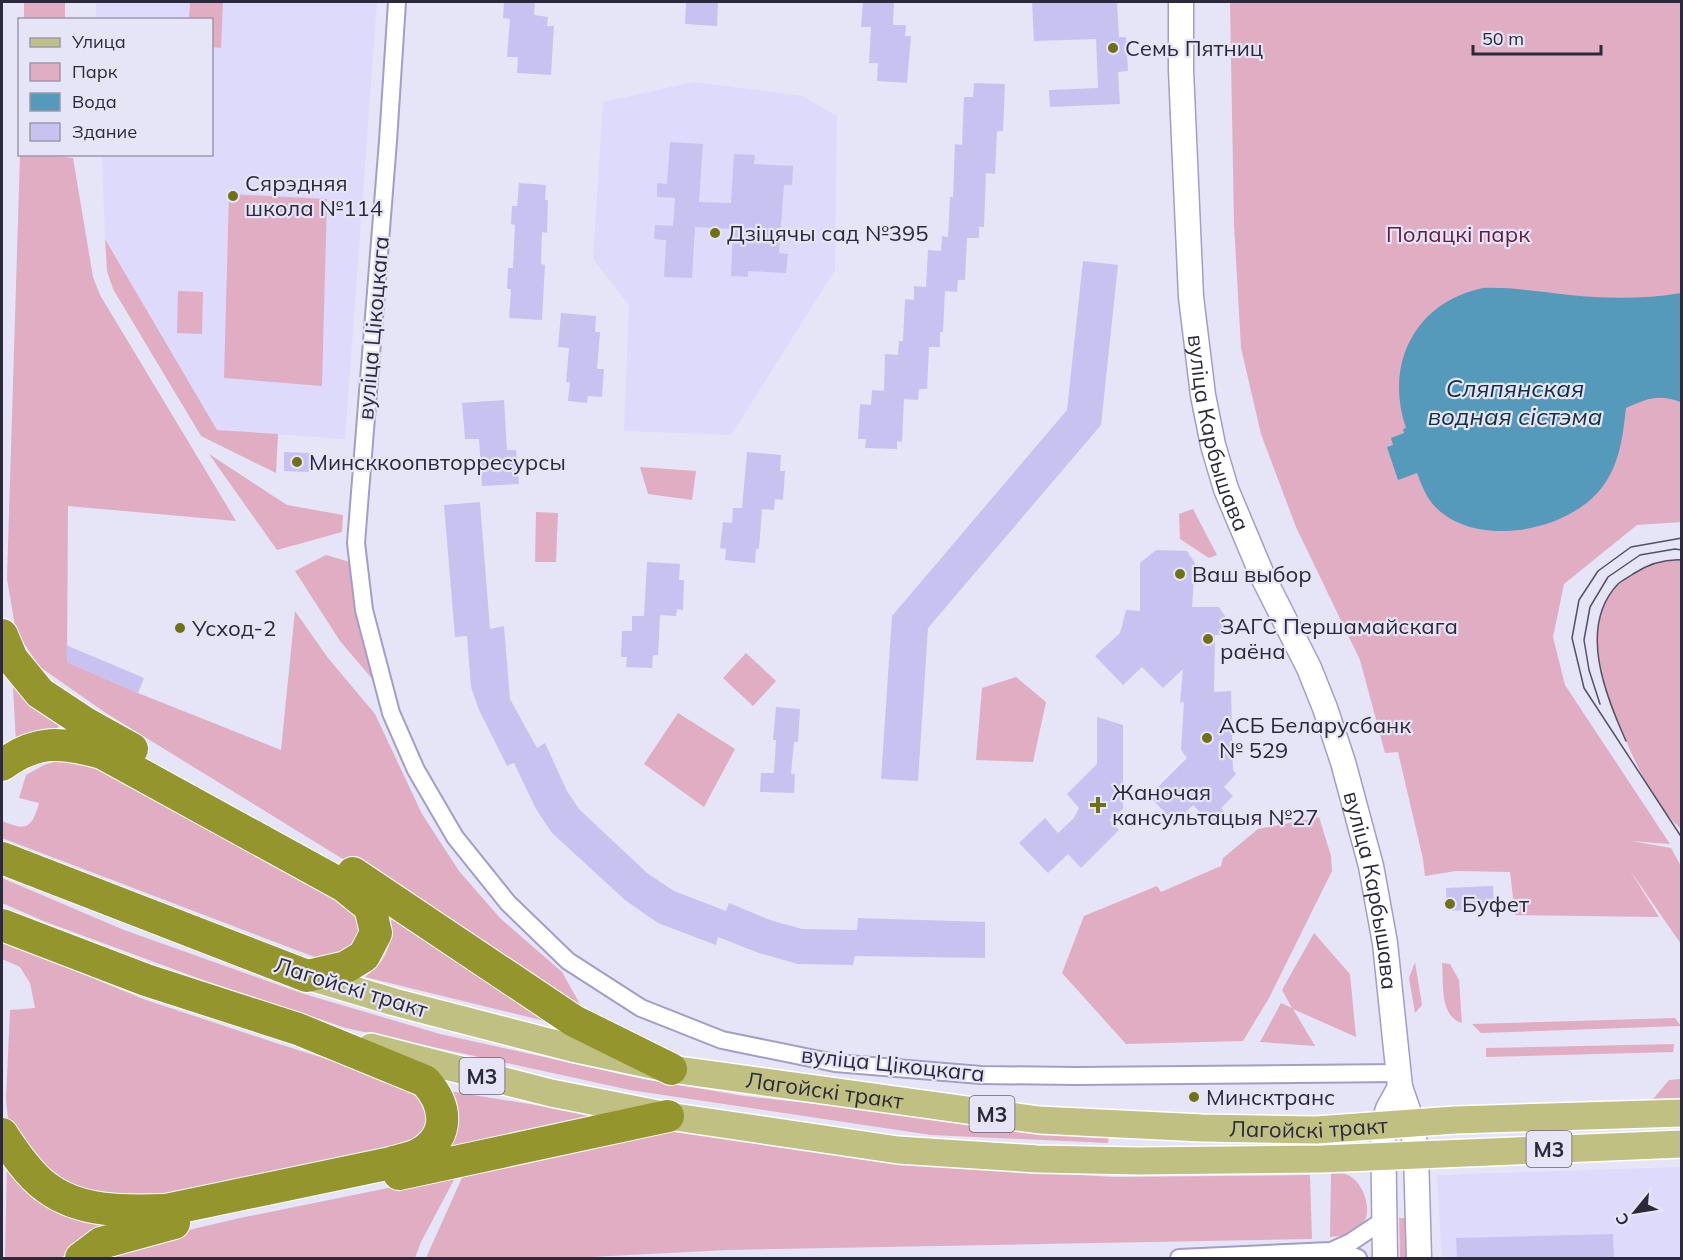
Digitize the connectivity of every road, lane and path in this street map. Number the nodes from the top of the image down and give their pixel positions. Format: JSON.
{"nodes":[{"id":1,"x":397,"y":2,"type":"edge"},
{"id":2,"x":1181,"y":2,"type":"edge"},
{"id":3,"x":2,"y":635,"type":"edge"},
{"id":4,"x":2,"y":765,"type":"edge"},
{"id":5,"x":2,"y":858,"type":"edge"},
{"id":6,"x":2,"y":925,"type":"edge"},
{"id":7,"x":307,"y":976,"type":"junction"},
{"id":8,"x":298,"y":1029,"type":"junction"},
{"id":9,"x":671,"y":1069,"type":"junction"},
{"id":10,"x":1400,"y":1080,"type":"junction"},
{"id":11,"x":1682,"y":1113,"type":"edge"},
{"id":12,"x":668,"y":1116,"type":"junction"},
{"id":13,"x":1412,"y":1122,"type":"junction"},
{"id":14,"x":1383,"y":1125,"type":"junction"},
{"id":15,"x":2,"y":1134,"type":"edge"},
{"id":16,"x":1682,"y":1144,"type":"edge"},
{"id":17,"x":1416,"y":1154,"type":"junction"},
{"id":18,"x":1383,"y":1156,"type":"junction"},
{"id":19,"x":1384,"y":1220,"type":"junction"},
{"id":20,"x":1330,"y":1251,"type":"junction"},
{"id":21,"x":81,"y":1258,"type":"edge"},
{"id":22,"x":1179,"y":1258,"type":"edge"},
{"id":23,"x":1358,"y":1258,"type":"edge"},
{"id":24,"x":1385,"y":1258,"type":"edge"},
{"id":25,"x":1419,"y":1258,"type":"edge"}],
"edges":[{"from":1,"to":10,"type":"street","name":"вуліца Цікоцкага"},
{"from":2,"to":10,"type":"main road","name":"вуліца Карбышава"},
{"from":3,"to":9,"type":"highway"},
{"from":4,"to":7,"type":"highway"},
{"from":5,"to":7,"type":"highway","name":"Лагойскі тракт","number":"М3"},
{"from":6,"to":8,"type":"highway","name":"Лагойскі тракт","number":"М3"},
{"from":7,"to":9,"type":"main road","name":"Лагойскі тракт","number":"М3"},
{"from":8,"to":12,"type":"main road","name":"Лагойскі тракт","number":"М3"},
{"from":8,"to":15,"type":"highway"},
{"from":9,"to":14,"type":"main road","name":"Лагойскі тракт","number":"М3"},
{"from":10,"to":13,"type":"main road","name":"вуліца Карбышава"},
{"from":10,"to":14,"type":"main road"},
{"from":11,"to":13,"type":"main road","name":"Лагойскі тракт","number":"М3"},
{"from":12,"to":18,"type":"main road","name":"Лагойскі тракт","number":"М3"},
{"from":12,"to":21,"type":"highway"},
{"from":13,"to":14,"type":"main road","name":"Лагойскі тракт","number":"М3"},
{"from":13,"to":17,"type":"main road","name":"вуліца Карбышава"},
{"from":14,"to":18,"type":"main road"},
{"from":16,"to":17,"type":"main road","name":"Лагойскі тракт","number":"М3"},
{"from":17,"to":18,"type":"main road","name":"Лагойскі тракт","number":"М3"},
{"from":17,"to":25,"type":"main road","name":"вуліца Карбышава"},
{"from":18,"to":19,"type":"main road"},
{"from":19,"to":20,"type":"street"},
{"from":19,"to":24,"type":"main road"},
{"from":20,"to":22,"type":"street"},
{"from":20,"to":23,"type":"street"}]}
